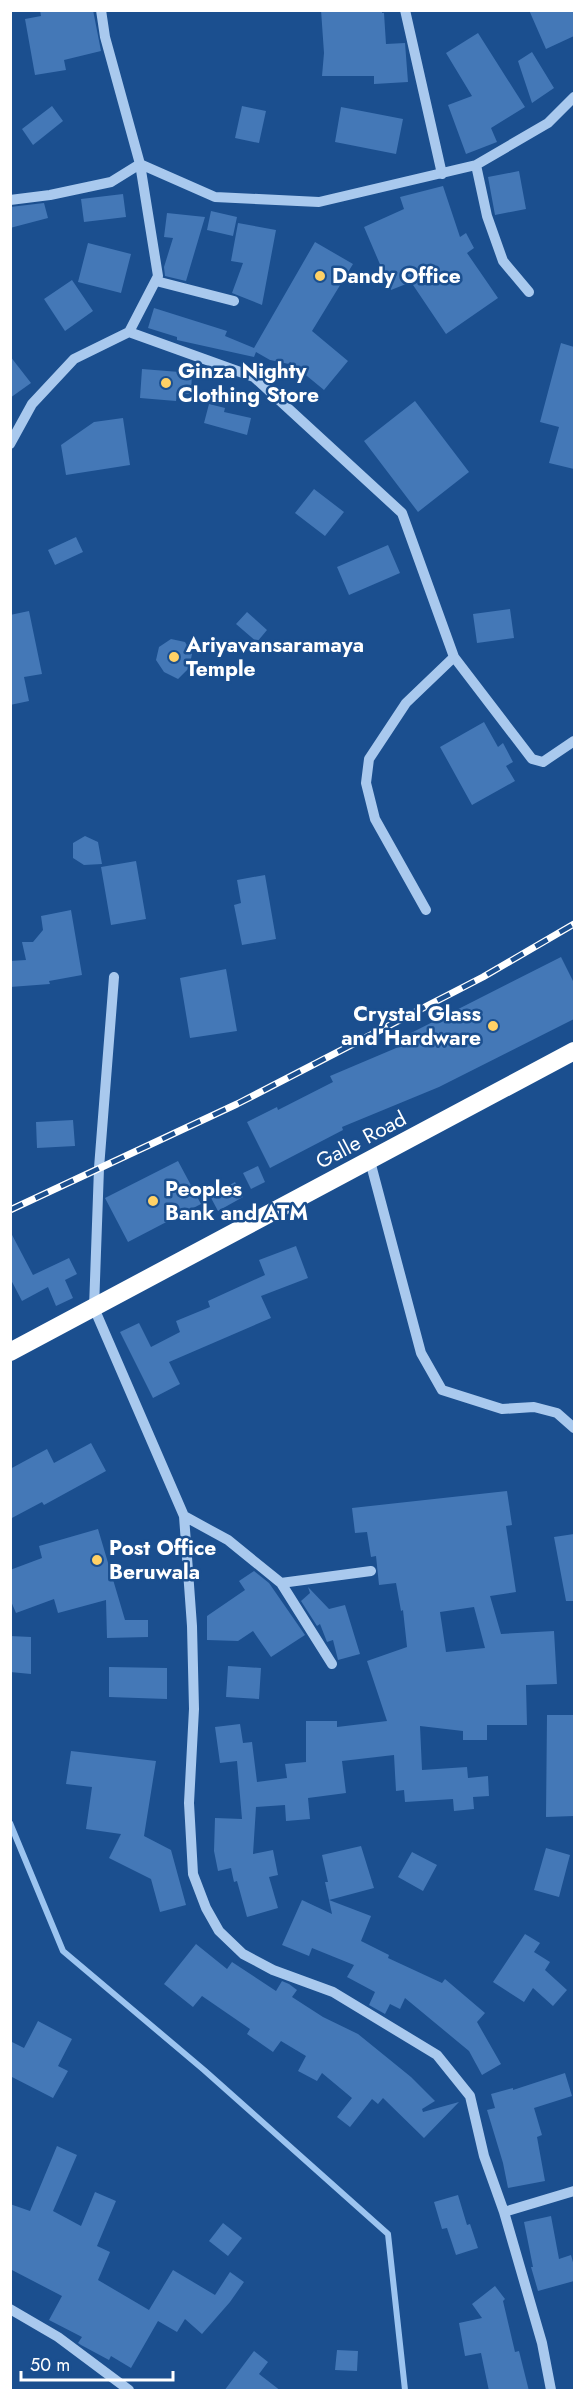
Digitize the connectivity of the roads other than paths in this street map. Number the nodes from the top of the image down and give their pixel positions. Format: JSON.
{"nodes":[{"id":1,"x":101,"y":10,"type":"edge"},
{"id":2,"x":405,"y":10,"type":"edge"},
{"id":3,"x":574,"y":98,"type":"edge"},
{"id":4,"x":140,"y":164,"type":"junction"},
{"id":5,"x":476,"y":165,"type":"junction"},
{"id":6,"x":442,"y":174,"type":"junction"},
{"id":7,"x":10,"y":200,"type":"edge"},
{"id":8,"x":156,"y":281,"type":"junction"},
{"id":9,"x":529,"y":292,"type":"dead end"},
{"id":10,"x":234,"y":301,"type":"dead end"},
{"id":11,"x":129,"y":332,"type":"junction"},
{"id":12,"x":10,"y":444,"type":"edge"},
{"id":13,"x":454,"y":657,"type":"junction"},
{"id":14,"x":574,"y":741,"type":"edge"},
{"id":15,"x":426,"y":910,"type":"dead end"},
{"id":16,"x":114,"y":977,"type":"dead end"},
{"id":17,"x":574,"y":1051,"type":"edge"},
{"id":18,"x":370,"y":1161,"type":"junction"},
{"id":19,"x":94,"y":1308,"type":"junction"},
{"id":20,"x":10,"y":1352,"type":"edge"},
{"id":21,"x":574,"y":1428,"type":"edge"},
{"id":22,"x":184,"y":1516,"type":"junction"},
{"id":23,"x":371,"y":1571,"type":"dead end"},
{"id":24,"x":281,"y":1583,"type":"junction"},
{"id":25,"x":332,"y":1664,"type":"dead end"},
{"id":26,"x":574,"y":2191,"type":"edge"},
{"id":27,"x":504,"y":2211,"type":"junction"},
{"id":28,"x":10,"y":2309,"type":"edge"},
{"id":29,"x":129,"y":2391,"type":"edge"},
{"id":30,"x":551,"y":2391,"type":"edge"}],
"edges":[{"from":1,"to":4,"type":"street"},
{"from":2,"to":6,"type":"street"},
{"from":3,"to":5,"type":"street"},
{"from":4,"to":6,"type":"street"},
{"from":4,"to":7,"type":"street"},
{"from":4,"to":8,"type":"street"},
{"from":5,"to":6,"type":"street"},
{"from":5,"to":9,"type":"street"},
{"from":8,"to":10,"type":"street"},
{"from":8,"to":11,"type":"street"},
{"from":11,"to":12,"type":"street"},
{"from":11,"to":13,"type":"street"},
{"from":13,"to":14,"type":"street"},
{"from":13,"to":15,"type":"street"},
{"from":16,"to":19,"type":"street"},
{"from":17,"to":18,"type":"highway","name":"Galle Road"},
{"from":18,"to":19,"type":"highway","name":"Galle Road"},
{"from":18,"to":21,"type":"street"},
{"from":19,"to":20,"type":"highway","name":"Galle Road"},
{"from":19,"to":22,"type":"street"},
{"from":22,"to":24,"type":"street"},
{"from":22,"to":27,"type":"street"},
{"from":23,"to":24,"type":"street"},
{"from":24,"to":25,"type":"street"},
{"from":26,"to":27,"type":"street"},
{"from":27,"to":30,"type":"street"},
{"from":28,"to":29,"type":"street"}]}
